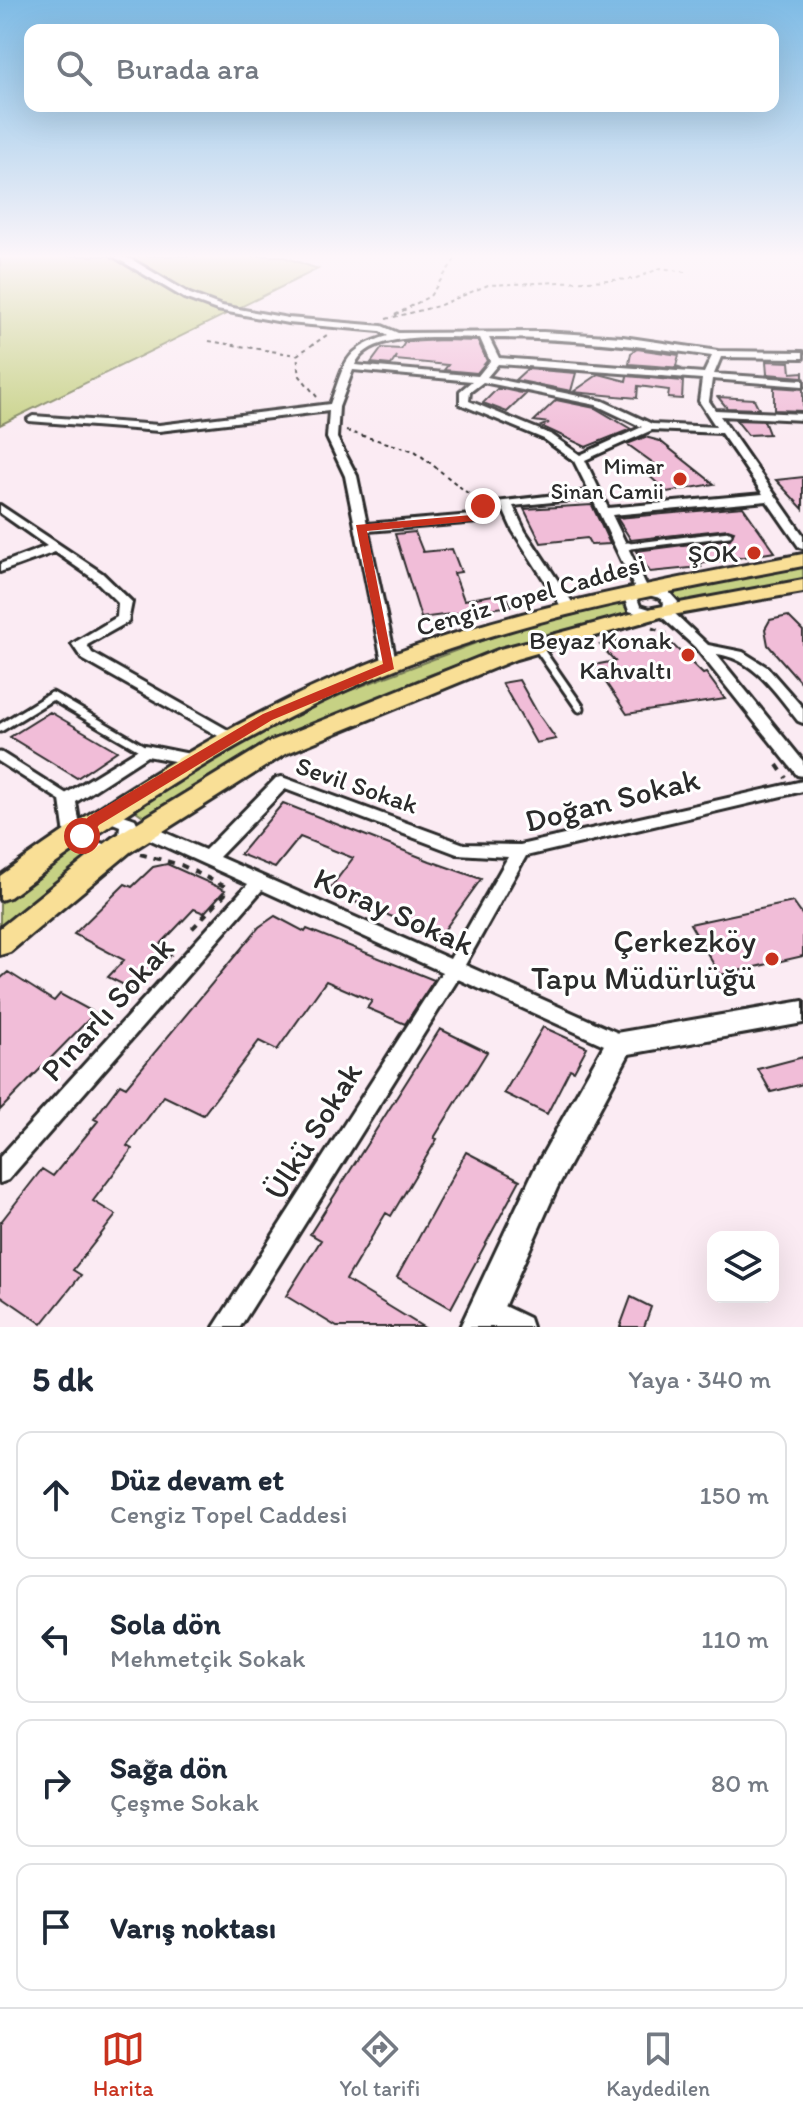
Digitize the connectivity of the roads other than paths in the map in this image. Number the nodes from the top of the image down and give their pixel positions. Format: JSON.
{"nodes":[{"id":1,"x":299,"y":318,"type":"edge"},
{"id":2,"x":396,"y":336,"type":"junction"},
{"id":3,"x":484,"y":336,"type":"junction"},
{"id":4,"x":718,"y":354,"type":"junction"},
{"id":5,"x":803,"y":355,"type":"edge"},
{"id":6,"x":495,"y":361,"type":"junction"},
{"id":7,"x":350,"y":367,"type":"junction"},
{"id":8,"x":707,"y":378,"type":"junction"},
{"id":9,"x":481,"y":379,"type":"junction"},
{"id":10,"x":803,"y":383,"type":"edge"},
{"id":11,"x":334,"y":407,"type":"junction"},
{"id":12,"x":713,"y":413,"type":"junction"},
{"id":13,"x":803,"y":417,"type":"edge"},
{"id":14,"x":33,"y":419,"type":"dead end"},
{"id":15,"x":650,"y":427,"type":"junction"},
{"id":16,"x":725,"y":430,"type":"junction"},
{"id":17,"x":579,"y":459,"type":"junction"},
{"id":18,"x":596,"y":494,"type":"junction"},
{"id":19,"x":771,"y":497,"type":"junction"},
{"id":20,"x":506,"y":503,"type":"junction"},
{"id":21,"x":0,"y":508,"type":"edge"},
{"id":22,"x":605,"y":512,"type":"junction"},
{"id":23,"x":360,"y":528,"type":"junction"},
{"id":24,"x":729,"y":534,"type":"dead end"},
{"id":25,"x":803,"y":544,"type":"edge"},
{"id":26,"x":57,"y":547,"type":"junction"},
{"id":27,"x":622,"y":547,"type":"junction"},
{"id":28,"x":803,"y":560,"type":"edge"},
{"id":29,"x":0,"y":568,"type":"edge"},
{"id":30,"x":803,"y":586,"type":"edge"},
{"id":31,"x":642,"y":590,"type":"junction"},
{"id":32,"x":569,"y":608,"type":"junction"},
{"id":33,"x":657,"y":618,"type":"junction"},
{"id":34,"x":537,"y":646,"type":"junction"},
{"id":35,"x":704,"y":649,"type":"junction"},
{"id":36,"x":390,"y":666,"type":"junction"},
{"id":37,"x":580,"y":708,"type":"dead end"},
{"id":38,"x":803,"y":718,"type":"edge"},
{"id":39,"x":0,"y":728,"type":"edge"},
{"id":40,"x":232,"y":738,"type":"junction"},
{"id":41,"x":145,"y":750,"type":"junction"},
{"id":42,"x":0,"y":757,"type":"edge"},
{"id":43,"x":195,"y":760,"type":"junction"},
{"id":44,"x":803,"y":771,"type":"edge"},
{"id":45,"x":803,"y":786,"type":"edge"},
{"id":46,"x":68,"y":800,"type":"junction"},
{"id":47,"x":94,"y":821,"type":"junction"},
{"id":48,"x":146,"y":831,"type":"junction"},
{"id":49,"x":73,"y":835,"type":"junction"},
{"id":50,"x":520,"y":851,"type":"junction"},
{"id":51,"x":125,"y":853,"type":"junction"},
{"id":52,"x":207,"y":859,"type":"junction"},
{"id":53,"x":258,"y":884,"type":"junction"},
{"id":54,"x":0,"y":890,"type":"edge"},
{"id":55,"x":0,"y":944,"type":"edge"},
{"id":56,"x":453,"y":970,"type":"junction"},
{"id":57,"x":803,"y":1012,"type":"edge"},
{"id":58,"x":620,"y":1043,"type":"junction"},
{"id":59,"x":0,"y":1173,"type":"edge"},
{"id":60,"x":481,"y":1318,"type":"edge"},
{"id":61,"x":226,"y":1327,"type":"edge"},
{"id":62,"x":520,"y":1327,"type":"edge"}],
"edges":[{"from":1,"to":2,"type":"street"},
{"from":2,"to":3,"type":"street"},
{"from":2,"to":7,"type":"street"},
{"from":3,"to":4,"type":"street"},
{"from":3,"to":6,"type":"street"},
{"from":4,"to":5,"type":"street"},
{"from":4,"to":8,"type":"street"},
{"from":6,"to":8,"type":"street"},
{"from":6,"to":9,"type":"street"},
{"from":7,"to":9,"type":"street"},
{"from":7,"to":11,"type":"street"},
{"from":8,"to":10,"type":"street"},
{"from":8,"to":12,"type":"street"},
{"from":9,"to":15,"type":"street"},
{"from":9,"to":17,"type":"street"},
{"from":11,"to":14,"type":"street"},
{"from":11,"to":23,"type":"street"},
{"from":12,"to":13,"type":"street"},
{"from":12,"to":16,"type":"street"},
{"from":15,"to":16,"type":"street"},
{"from":15,"to":17,"type":"street"},
{"from":16,"to":19,"type":"street"},
{"from":17,"to":18,"type":"street"},
{"from":18,"to":20,"type":"street"},
{"from":18,"to":22,"type":"street"},
{"from":19,"to":22,"type":"street"},
{"from":19,"to":25,"type":"street"},
{"from":20,"to":23,"type":"street"},
{"from":20,"to":32,"type":"street"},
{"from":21,"to":26,"type":"street"},
{"from":22,"to":27,"type":"street"},
{"from":23,"to":36,"type":"street"},
{"from":24,"to":27,"type":"lane"},
{"from":26,"to":29,"type":"street"},
{"from":26,"to":40,"type":"street"},
{"from":27,"to":31,"type":"street"},
{"from":28,"to":31,"type":"main road","name":"Cengiz Topel Caddesi"},
{"from":30,"to":33,"type":"main road","name":"Cengiz Topel Caddesi"},
{"from":31,"to":32,"type":"main road","name":"Cengiz Topel Caddesi"},
{"from":31,"to":33,"type":"street"},
{"from":31,"to":33,"type":"street"},
{"from":32,"to":36,"type":"main road","name":"Cengiz Topel Caddesi"},
{"from":33,"to":34,"type":"main road","name":"Cengiz Topel Caddesi"},
{"from":33,"to":35,"type":"street"},
{"from":34,"to":37,"type":"lane"},
{"from":34,"to":48,"type":"main road","name":"Cengiz Topel Caddesi"},
{"from":35,"to":38,"type":"street"},
{"from":35,"to":44,"type":"street"},
{"from":36,"to":40,"type":"main road","name":"Cengiz Topel Caddesi"},
{"from":39,"to":41,"type":"lane"},
{"from":40,"to":43,"type":"main road","name":"Cengiz Topel Caddesi"},
{"from":41,"to":43,"type":"street"},
{"from":41,"to":46,"type":"street"},
{"from":42,"to":46,"type":"lane"},
{"from":43,"to":47,"type":"main road","name":"Cengiz Topel Caddesi"},
{"from":45,"to":50,"type":"street","name":"Doğan Sokak"},
{"from":46,"to":49,"type":"street"},
{"from":47,"to":49,"type":"main road","name":"Cengiz Topel Caddesi"},
{"from":47,"to":51,"type":"street"},
{"from":47,"to":51,"type":"street"},
{"from":48,"to":51,"type":"main road","name":"Cengiz Topel Caddesi"},
{"from":48,"to":52,"type":"street","name":"Koray Sokak"},
{"from":49,"to":54,"type":"main road","name":"Cengiz Topel Caddesi"},
{"from":50,"to":52,"type":"street","name":"Sevil Sokak"},
{"from":50,"to":56,"type":"street","name":"Doğan Sokak"},
{"from":51,"to":55,"type":"main road","name":"Cengiz Topel Caddesi"},
{"from":52,"to":53,"type":"street","name":"Koray Sokak"},
{"from":53,"to":56,"type":"street","name":"Koray Sokak"},
{"from":53,"to":59,"type":"street","name":"Pınarlı Sokak"},
{"from":56,"to":58,"type":"street","name":"Koray Sokak"},
{"from":56,"to":61,"type":"street","name":"Ülkü Sokak"},
{"from":57,"to":58,"type":"street"},
{"from":58,"to":60,"type":"street"},
{"from":60,"to":62,"type":"street"}]}
